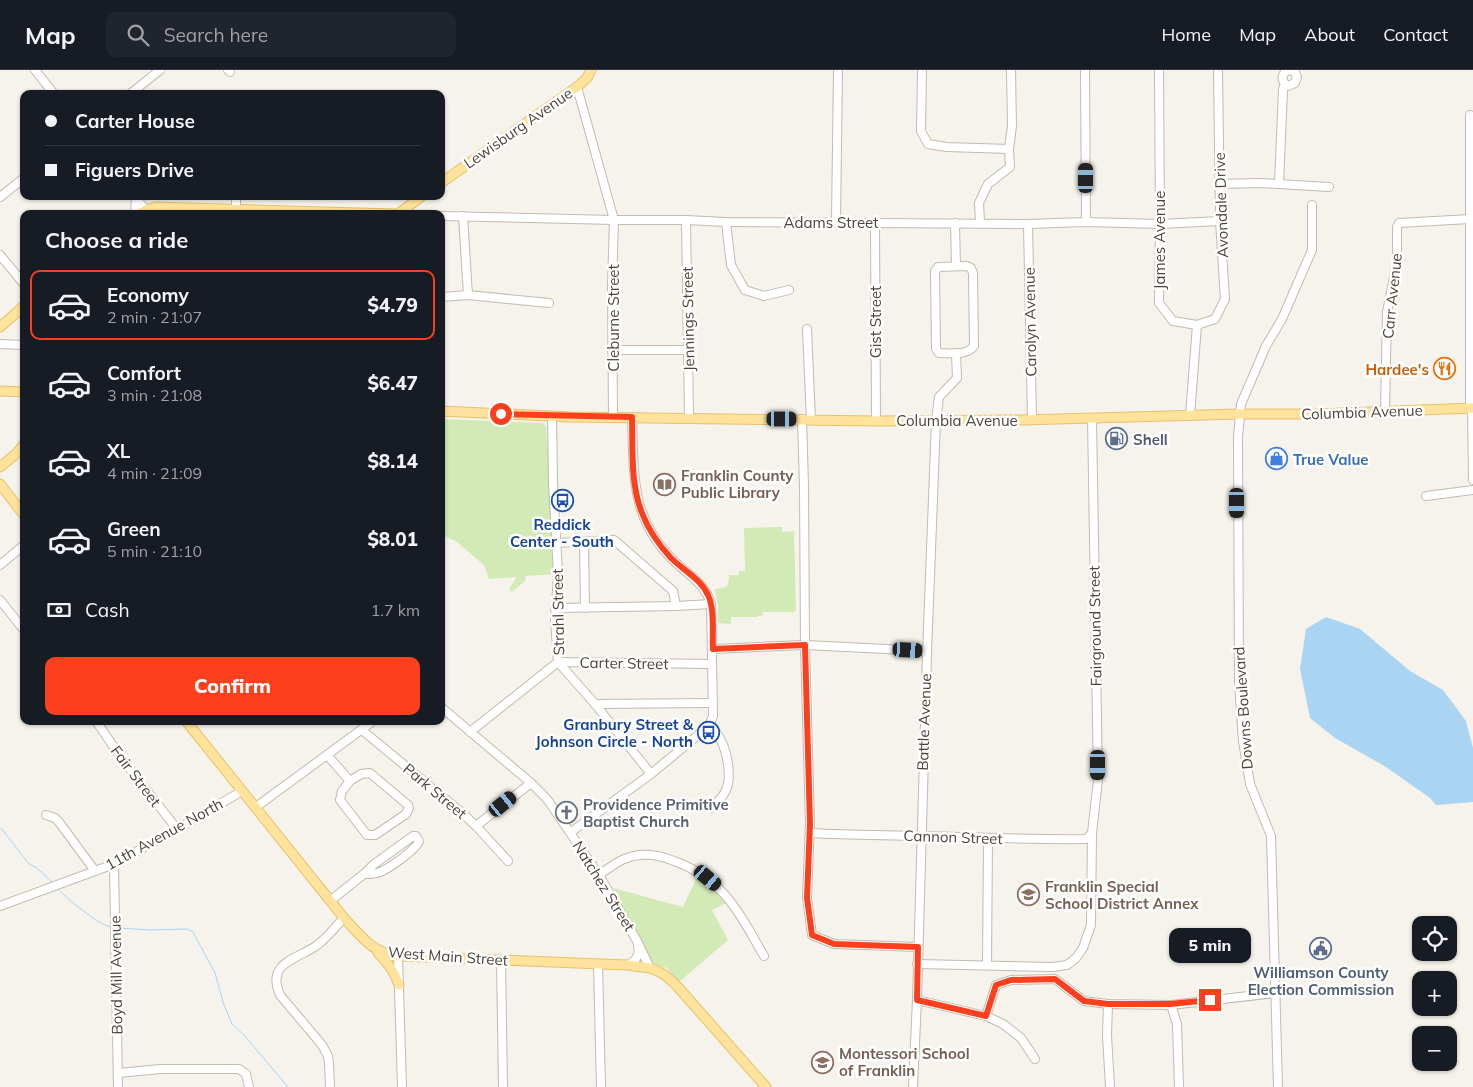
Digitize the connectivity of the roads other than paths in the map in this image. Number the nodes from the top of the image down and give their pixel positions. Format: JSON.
{"nodes":[{"id":1,"x":35,"y":70,"type":"edge"},
{"id":2,"x":160,"y":70,"type":"edge"},
{"id":3,"x":591,"y":70,"type":"edge"},
{"id":4,"x":838,"y":70,"type":"edge"},
{"id":5,"x":922,"y":70,"type":"edge"},
{"id":6,"x":1011,"y":70,"type":"edge"},
{"id":7,"x":1085,"y":70,"type":"edge"},
{"id":8,"x":1159,"y":70,"type":"edge"},
{"id":9,"x":1218,"y":70,"type":"edge"},
{"id":10,"x":1285,"y":84,"type":"dead end"},
{"id":11,"x":578,"y":87,"type":"junction"},
{"id":12,"x":51,"y":90,"type":"edge"},
{"id":13,"x":135,"y":90,"type":"edge"},
{"id":14,"x":1470,"y":115,"type":"dead end"},
{"id":15,"x":1009,"y":149,"type":"junction"},
{"id":16,"x":445,"y":180,"type":"edge"},
{"id":17,"x":20,"y":181,"type":"edge"},
{"id":18,"x":1220,"y":184,"type":"junction"},
{"id":19,"x":1279,"y":184,"type":"junction"},
{"id":20,"x":1328,"y":187,"type":"dead end"},
{"id":21,"x":0,"y":197,"type":"edge"},
{"id":22,"x":236,"y":200,"type":"edge"},
{"id":23,"x":417,"y":200,"type":"edge"},
{"id":24,"x":1312,"y":205,"type":"dead end"},
{"id":25,"x":236,"y":209,"type":"junction"},
{"id":26,"x":148,"y":210,"type":"edge"},
{"id":27,"x":268,"y":210,"type":"edge"},
{"id":28,"x":403,"y":210,"type":"edge"},
{"id":29,"x":445,"y":216,"type":"edge"},
{"id":30,"x":463,"y":216,"type":"junction"},
{"id":31,"x":1470,"y":219,"type":"junction"},
{"id":32,"x":614,"y":220,"type":"junction"},
{"id":33,"x":686,"y":220,"type":"junction"},
{"id":34,"x":1220,"y":221,"type":"junction"},
{"id":35,"x":726,"y":222,"type":"junction"},
{"id":36,"x":836,"y":222,"type":"junction"},
{"id":37,"x":1086,"y":222,"type":"junction"},
{"id":38,"x":875,"y":223,"type":"junction"},
{"id":39,"x":955,"y":223,"type":"junction"},
{"id":40,"x":980,"y":223,"type":"junction"},
{"id":41,"x":1028,"y":224,"type":"junction"},
{"id":42,"x":1160,"y":224,"type":"junction"},
{"id":43,"x":0,"y":255,"type":"edge"},
{"id":44,"x":956,"y":266,"type":"junction"},
{"id":45,"x":20,"y":279,"type":"edge"},
{"id":46,"x":789,"y":290,"type":"dead end"},
{"id":47,"x":468,"y":295,"type":"junction"},
{"id":48,"x":445,"y":297,"type":"edge"},
{"id":49,"x":549,"y":303,"type":"dead end"},
{"id":50,"x":20,"y":310,"type":"edge"},
{"id":51,"x":1197,"y":325,"type":"junction"},
{"id":52,"x":0,"y":327,"type":"edge"},
{"id":53,"x":807,"y":329,"type":"dead end"},
{"id":54,"x":0,"y":344,"type":"edge"},
{"id":55,"x":20,"y":345,"type":"edge"},
{"id":56,"x":612,"y":350,"type":"junction"},
{"id":57,"x":688,"y":350,"type":"junction"},
{"id":58,"x":956,"y":353,"type":"junction"},
{"id":59,"x":0,"y":391,"type":"edge"},
{"id":60,"x":20,"y":392,"type":"edge"},
{"id":61,"x":1472,"y":408,"type":"edge"},
{"id":62,"x":445,"y":412,"type":"edge"},
{"id":63,"x":1385,"y":412,"type":"junction"},
{"id":64,"x":1240,"y":414,"type":"junction"},
{"id":65,"x":552,"y":416,"type":"junction"},
{"id":66,"x":1190,"y":416,"type":"junction"},
{"id":67,"x":613,"y":417,"type":"junction"},
{"id":68,"x":632,"y":417,"type":"junction"},
{"id":69,"x":689,"y":418,"type":"junction"},
{"id":70,"x":1092,"y":418,"type":"junction"},
{"id":71,"x":802,"y":419,"type":"junction"},
{"id":72,"x":812,"y":420,"type":"junction"},
{"id":73,"x":936,"y":420,"type":"junction"},
{"id":74,"x":1032,"y":420,"type":"junction"},
{"id":75,"x":876,"y":421,"type":"junction"},
{"id":76,"x":20,"y":449,"type":"edge"},
{"id":77,"x":0,"y":467,"type":"edge"},
{"id":78,"x":1473,"y":480,"type":"edge"},
{"id":79,"x":0,"y":484,"type":"edge"},
{"id":80,"x":1473,"y":490,"type":"edge"},
{"id":81,"x":1426,"y":496,"type":"dead end"},
{"id":82,"x":20,"y":510,"type":"edge"},
{"id":83,"x":584,"y":542,"type":"junction"},
{"id":84,"x":556,"y":543,"type":"junction"},
{"id":85,"x":20,"y":548,"type":"edge"},
{"id":86,"x":0,"y":565,"type":"edge"},
{"id":87,"x":1,"y":602,"type":"edge"},
{"id":88,"x":711,"y":604,"type":"junction"},
{"id":89,"x":676,"y":606,"type":"junction"},
{"id":90,"x":556,"y":608,"type":"junction"},
{"id":91,"x":585,"y":608,"type":"junction"},
{"id":92,"x":20,"y":622,"type":"edge"},
{"id":93,"x":805,"y":645,"type":"junction"},
{"id":94,"x":713,"y":649,"type":"junction"},
{"id":95,"x":927,"y":651,"type":"junction"},
{"id":96,"x":558,"y":662,"type":"junction"},
{"id":97,"x":712,"y":664,"type":"junction"},
{"id":98,"x":712,"y":703,"type":"junction"},
{"id":99,"x":595,"y":704,"type":"junction"},
{"id":100,"x":445,"y":710,"type":"edge"},
{"id":101,"x":99,"y":725,"type":"edge"},
{"id":102,"x":189,"y":725,"type":"edge"},
{"id":103,"x":369,"y":725,"type":"edge"},
{"id":104,"x":709,"y":726,"type":"junction"},
{"id":105,"x":362,"y":730,"type":"junction"},
{"id":106,"x":470,"y":732,"type":"junction"},
{"id":107,"x":327,"y":755,"type":"junction"},
{"id":108,"x":651,"y":774,"type":"junction"},
{"id":109,"x":350,"y":781,"type":"junction"},
{"id":110,"x":531,"y":783,"type":"junction"},
{"id":111,"x":242,"y":791,"type":"junction"},
{"id":112,"x":256,"y":807,"type":"junction"},
{"id":113,"x":712,"y":808,"type":"dead end"},
{"id":114,"x":46,"y":815,"type":"dead end"},
{"id":115,"x":476,"y":826,"type":"junction"},
{"id":116,"x":177,"y":829,"type":"junction"},
{"id":117,"x":571,"y":832,"type":"junction"},
{"id":118,"x":810,"y":833,"type":"junction"},
{"id":119,"x":1092,"y":833,"type":"junction"},
{"id":120,"x":921,"y":836,"type":"junction"},
{"id":121,"x":988,"y":842,"type":"junction"},
{"id":122,"x":508,"y":861,"type":"dead end"},
{"id":123,"x":114,"y":864,"type":"junction"},
{"id":124,"x":95,"y":871,"type":"junction"},
{"id":125,"x":364,"y":874,"type":"junction"},
{"id":126,"x":599,"y":875,"type":"junction"},
{"id":127,"x":330,"y":901,"type":"junction"},
{"id":128,"x":0,"y":906,"type":"edge"},
{"id":129,"x":344,"y":918,"type":"junction"},
{"id":130,"x":637,"y":941,"type":"junction"},
{"id":131,"x":372,"y":947,"type":"junction"},
{"id":132,"x":918,"y":947,"type":"junction"},
{"id":133,"x":398,"y":956,"type":"junction"},
{"id":134,"x":764,"y":956,"type":"dead end"},
{"id":135,"x":501,"y":960,"type":"junction"},
{"id":136,"x":598,"y":964,"type":"junction"},
{"id":137,"x":917,"y":964,"type":"junction"},
{"id":138,"x":627,"y":965,"type":"junction"},
{"id":139,"x":987,"y":966,"type":"junction"},
{"id":140,"x":650,"y":968,"type":"junction"},
{"id":141,"x":399,"y":985,"type":"junction"},
{"id":142,"x":1276,"y":993,"type":"junction"},
{"id":143,"x":917,"y":1000,"type":"junction"},
{"id":144,"x":1108,"y":1004,"type":"junction"},
{"id":145,"x":1170,"y":1004,"type":"junction"},
{"id":146,"x":986,"y":1016,"type":"junction"},
{"id":147,"x":1035,"y":1059,"type":"dead end"},
{"id":148,"x":118,"y":1073,"type":"junction"},
{"id":149,"x":118,"y":1087,"type":"edge"},
{"id":150,"x":249,"y":1087,"type":"edge"},
{"id":151,"x":330,"y":1087,"type":"edge"},
{"id":152,"x":402,"y":1087,"type":"edge"},
{"id":153,"x":503,"y":1087,"type":"edge"},
{"id":154,"x":601,"y":1087,"type":"edge"},
{"id":155,"x":766,"y":1087,"type":"edge"},
{"id":156,"x":913,"y":1087,"type":"edge"},
{"id":157,"x":1110,"y":1087,"type":"edge"},
{"id":158,"x":1179,"y":1087,"type":"edge"},
{"id":159,"x":1278,"y":1087,"type":"edge"}],
"edges":[{"from":1,"to":12,"type":"street"},
{"from":2,"to":13,"type":"street"},
{"from":3,"to":11,"type":"main road","name":"Lewisburg Avenue"},
{"from":4,"to":36,"type":"street"},
{"from":5,"to":15,"type":"street"},
{"from":6,"to":15,"type":"street"},
{"from":7,"to":37,"type":"street"},
{"from":8,"to":42,"type":"street","name":"James Avenue"},
{"from":9,"to":18,"type":"street","name":"Avondale Drive"},
{"from":10,"to":19,"type":"street"},
{"from":11,"to":16,"type":"main road","name":"Lewisburg Avenue"},
{"from":11,"to":32,"type":"street","name":"Cleburne Street"},
{"from":14,"to":31,"type":"street"},
{"from":15,"to":40,"type":"street"},
{"from":17,"to":21,"type":"street"},
{"from":18,"to":19,"type":"street"},
{"from":18,"to":34,"type":"street","name":"Avondale Drive"},
{"from":19,"to":20,"type":"street"},
{"from":22,"to":25,"type":"street"},
{"from":23,"to":28,"type":"main road"},
{"from":24,"to":64,"type":"street","name":"Downs Boulevard"},
{"from":25,"to":26,"type":"main road"},
{"from":25,"to":27,"type":"main road"},
{"from":29,"to":30,"type":"street","name":"Adams Street"},
{"from":30,"to":32,"type":"street","name":"Adams Street"},
{"from":30,"to":47,"type":"street"},
{"from":31,"to":61,"type":"street"},
{"from":31,"to":63,"type":"street","name":"Carr Avenue"},
{"from":32,"to":33,"type":"street","name":"Adams Street"},
{"from":32,"to":56,"type":"street","name":"Cleburne Street"},
{"from":33,"to":35,"type":"street","name":"Adams Street"},
{"from":33,"to":57,"type":"street","name":"Jennings Street"},
{"from":34,"to":42,"type":"street","name":"Adams Street"},
{"from":34,"to":51,"type":"street","name":"Avondale Drive"},
{"from":35,"to":36,"type":"street","name":"Adams Street"},
{"from":35,"to":46,"type":"street"},
{"from":36,"to":38,"type":"street","name":"Adams Street"},
{"from":37,"to":41,"type":"street","name":"Adams Street"},
{"from":37,"to":42,"type":"street","name":"Adams Street"},
{"from":38,"to":39,"type":"street","name":"Adams Street"},
{"from":38,"to":75,"type":"street","name":"Gist Street"},
{"from":39,"to":40,"type":"street","name":"Adams Street"},
{"from":39,"to":44,"type":"street"},
{"from":40,"to":41,"type":"street","name":"Adams Street"},
{"from":41,"to":74,"type":"street","name":"Carolyn Avenue"},
{"from":42,"to":51,"type":"street","name":"James Avenue"},
{"from":43,"to":45,"type":"street"},
{"from":44,"to":58,"type":"street"},
{"from":44,"to":58,"type":"street"},
{"from":47,"to":48,"type":"street"},
{"from":47,"to":49,"type":"street"},
{"from":50,"to":52,"type":"main road"},
{"from":51,"to":66,"type":"street"},
{"from":53,"to":72,"type":"street"},
{"from":54,"to":55,"type":"street"},
{"from":56,"to":57,"type":"street"},
{"from":56,"to":67,"type":"street","name":"Cleburne Street"},
{"from":57,"to":69,"type":"street","name":"Jennings Street"},
{"from":58,"to":73,"type":"street","name":"Battle Avenue"},
{"from":59,"to":60,"type":"main road"},
{"from":61,"to":63,"type":"main road","name":"Columbia Avenue"},
{"from":61,"to":78,"type":"street"},
{"from":62,"to":65,"type":"main road","name":"Columbia Avenue"},
{"from":63,"to":64,"type":"main road","name":"Columbia Avenue"},
{"from":64,"to":66,"type":"main road","name":"Columbia Avenue"},
{"from":64,"to":142,"type":"street","name":"Downs Boulevard"},
{"from":65,"to":67,"type":"main road","name":"Columbia Avenue"},
{"from":65,"to":84,"type":"street","name":"Strahl Street"},
{"from":66,"to":70,"type":"main road","name":"Columbia Avenue"},
{"from":67,"to":68,"type":"main road","name":"Columbia Avenue"},
{"from":68,"to":69,"type":"main road","name":"Columbia Avenue"},
{"from":68,"to":88,"type":"street"},
{"from":69,"to":71,"type":"main road","name":"Columbia Avenue"},
{"from":70,"to":74,"type":"main road","name":"Columbia Avenue"},
{"from":70,"to":119,"type":"street","name":"Fairground Street"},
{"from":71,"to":72,"type":"main road","name":"Columbia Avenue"},
{"from":71,"to":93,"type":"street"},
{"from":72,"to":75,"type":"main road","name":"Columbia Avenue"},
{"from":73,"to":74,"type":"main road","name":"Columbia Avenue"},
{"from":73,"to":75,"type":"main road","name":"Columbia Avenue"},
{"from":73,"to":95,"type":"street","name":"Battle Avenue"},
{"from":76,"to":77,"type":"main road"},
{"from":79,"to":82,"type":"main road"},
{"from":80,"to":81,"type":"street"},
{"from":83,"to":84,"type":"street"},
{"from":83,"to":89,"type":"street"},
{"from":83,"to":91,"type":"street"},
{"from":84,"to":90,"type":"street","name":"Strahl Street"},
{"from":85,"to":86,"type":"street"},
{"from":87,"to":92,"type":"street"},
{"from":88,"to":89,"type":"street"},
{"from":88,"to":94,"type":"street"},
{"from":89,"to":91,"type":"street"},
{"from":90,"to":91,"type":"street"},
{"from":90,"to":96,"type":"street","name":"Strahl Street"},
{"from":93,"to":94,"type":"street"},
{"from":93,"to":95,"type":"street"},
{"from":93,"to":118,"type":"street"},
{"from":94,"to":97,"type":"street"},
{"from":95,"to":120,"type":"street","name":"Battle Avenue"},
{"from":96,"to":97,"type":"street","name":"Carter Street"},
{"from":96,"to":99,"type":"street","name":"Strahl Street"},
{"from":96,"to":106,"type":"street","name":"Carter Street"},
{"from":97,"to":98,"type":"street"},
{"from":98,"to":99,"type":"street"},
{"from":98,"to":104,"type":"street"},
{"from":99,"to":108,"type":"street","name":"Strahl Street"},
{"from":100,"to":106,"type":"street","name":"Natchez Street"},
{"from":101,"to":116,"type":"street","name":"Fair Street"},
{"from":102,"to":111,"type":"main road","name":"West Main Street"},
{"from":103,"to":105,"type":"street"},
{"from":104,"to":108,"type":"street"},
{"from":104,"to":113,"type":"street"},
{"from":105,"to":107,"type":"street"},
{"from":105,"to":115,"type":"street","name":"Park Street"},
{"from":106,"to":110,"type":"street","name":"Natchez Street"},
{"from":107,"to":109,"type":"street"},
{"from":107,"to":112,"type":"street"},
{"from":108,"to":117,"type":"street"},
{"from":109,"to":109,"type":"street"},
{"from":110,"to":115,"type":"street","name":"Park Street"},
{"from":110,"to":117,"type":"street","name":"Natchez Street"},
{"from":111,"to":112,"type":"main road","name":"West Main Street"},
{"from":111,"to":116,"type":"street","name":"11th Avenue North"},
{"from":112,"to":127,"type":"main road","name":"West Main Street"},
{"from":114,"to":124,"type":"street"},
{"from":115,"to":122,"type":"street"},
{"from":116,"to":123,"type":"street","name":"11th Avenue North"},
{"from":117,"to":126,"type":"street","name":"Natchez Street"},
{"from":118,"to":120,"type":"street","name":"Cannon Street"},
{"from":118,"to":132,"type":"street"},
{"from":119,"to":121,"type":"street","name":"Cannon Street"},
{"from":119,"to":139,"type":"street"},
{"from":120,"to":121,"type":"street","name":"Cannon Street"},
{"from":120,"to":132,"type":"street","name":"Battle Avenue"},
{"from":121,"to":139,"type":"street"},
{"from":123,"to":124,"type":"street","name":"11th Avenue North"},
{"from":123,"to":148,"type":"street","name":"Boyd Mill Avenue"},
{"from":124,"to":128,"type":"street","name":"11th Avenue North"},
{"from":125,"to":125,"type":"street"},
{"from":125,"to":127,"type":"street"},
{"from":126,"to":130,"type":"street","name":"Natchez Street"},
{"from":126,"to":134,"type":"street"},
{"from":127,"to":129,"type":"main road","name":"West Main Street"},
{"from":129,"to":131,"type":"main road","name":"West Main Street"},
{"from":129,"to":151,"type":"street"},
{"from":130,"to":138,"type":"street"},
{"from":130,"to":140,"type":"street","name":"Natchez Street"},
{"from":131,"to":133,"type":"main road","name":"West Main Street"},
{"from":131,"to":141,"type":"main road"},
{"from":132,"to":137,"type":"street","name":"Battle Avenue"},
{"from":133,"to":135,"type":"main road","name":"West Main Street"},
{"from":133,"to":141,"type":"street"},
{"from":135,"to":136,"type":"main road","name":"West Main Street"},
{"from":135,"to":153,"type":"street"},
{"from":136,"to":138,"type":"main road","name":"West Main Street"},
{"from":136,"to":154,"type":"street"},
{"from":137,"to":139,"type":"street"},
{"from":137,"to":143,"type":"street","name":"Battle Avenue"},
{"from":138,"to":140,"type":"main road","name":"West Main Street"},
{"from":140,"to":155,"type":"main road","name":"West Main Street"},
{"from":141,"to":152,"type":"street"},
{"from":142,"to":145,"type":"street"},
{"from":142,"to":159,"type":"street","name":"Downs Boulevard"},
{"from":143,"to":146,"type":"street"},
{"from":143,"to":156,"type":"street","name":"Battle Avenue"},
{"from":144,"to":145,"type":"street"},
{"from":144,"to":146,"type":"street"},
{"from":144,"to":157,"type":"street"},
{"from":145,"to":158,"type":"street"},
{"from":146,"to":147,"type":"street"},
{"from":148,"to":149,"type":"street","name":"Boyd Mill Avenue"},
{"from":148,"to":150,"type":"street"}]}
